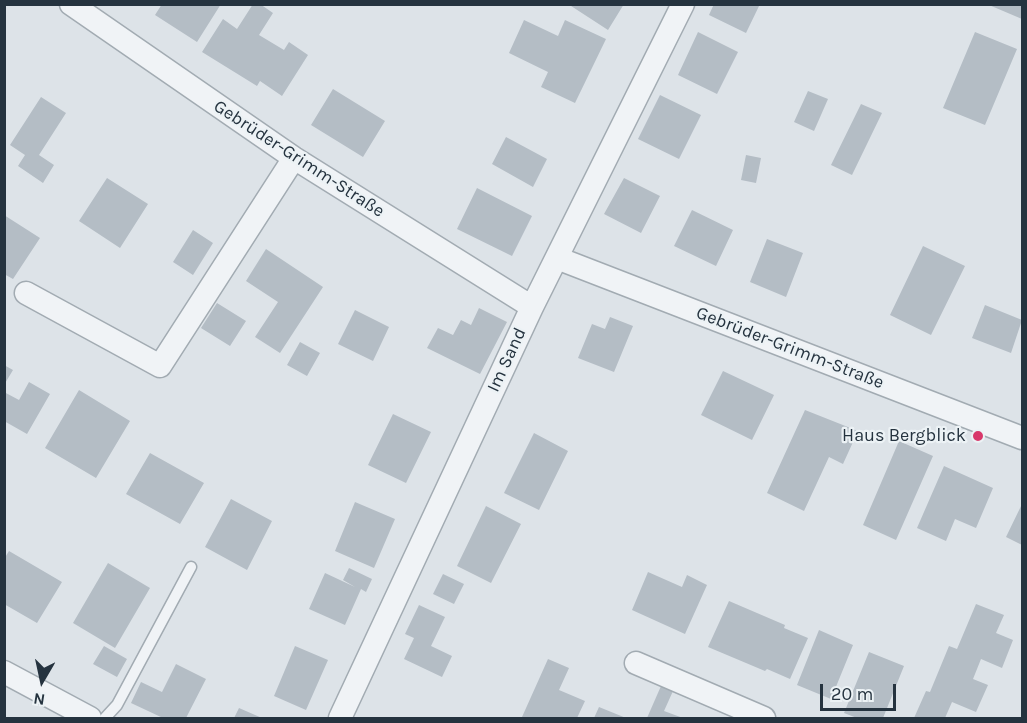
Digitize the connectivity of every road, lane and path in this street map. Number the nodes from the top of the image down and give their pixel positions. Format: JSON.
{"nodes":[{"id":1,"x":71,"y":4,"type":"edge"},
{"id":2,"x":683,"y":4,"type":"edge"},
{"id":3,"x":294,"y":158,"type":"junction"},
{"id":4,"x":557,"y":258,"type":"junction"},
{"id":5,"x":26,"y":293,"type":"dead end"},
{"id":6,"x":532,"y":307,"type":"junction"},
{"id":7,"x":1023,"y":438,"type":"edge"},
{"id":8,"x":190,"y":567,"type":"dead end"},
{"id":9,"x":636,"y":663,"type":"dead end"},
{"id":10,"x":4,"y":672,"type":"edge"},
{"id":11,"x":90,"y":718,"type":"edge"},
{"id":12,"x":105,"y":718,"type":"edge"},
{"id":13,"x":340,"y":718,"type":"edge"},
{"id":14,"x":764,"y":718,"type":"edge"}],
"edges":[{"from":1,"to":3,"type":"street","name":"Gebrüder-Grimm-Straße"},
{"from":2,"to":4,"type":"street","name":"Im Sand"},
{"from":3,"to":5,"type":"street"},
{"from":3,"to":6,"type":"street","name":"Gebrüder-Grimm-Straße"},
{"from":4,"to":6,"type":"street","name":"Im Sand"},
{"from":4,"to":7,"type":"street","name":"Gebrüder-Grimm-Straße"},
{"from":6,"to":13,"type":"street","name":"Im Sand"},
{"from":8,"to":12,"type":"lane"},
{"from":9,"to":14,"type":"street"},
{"from":10,"to":11,"type":"street"}]}
